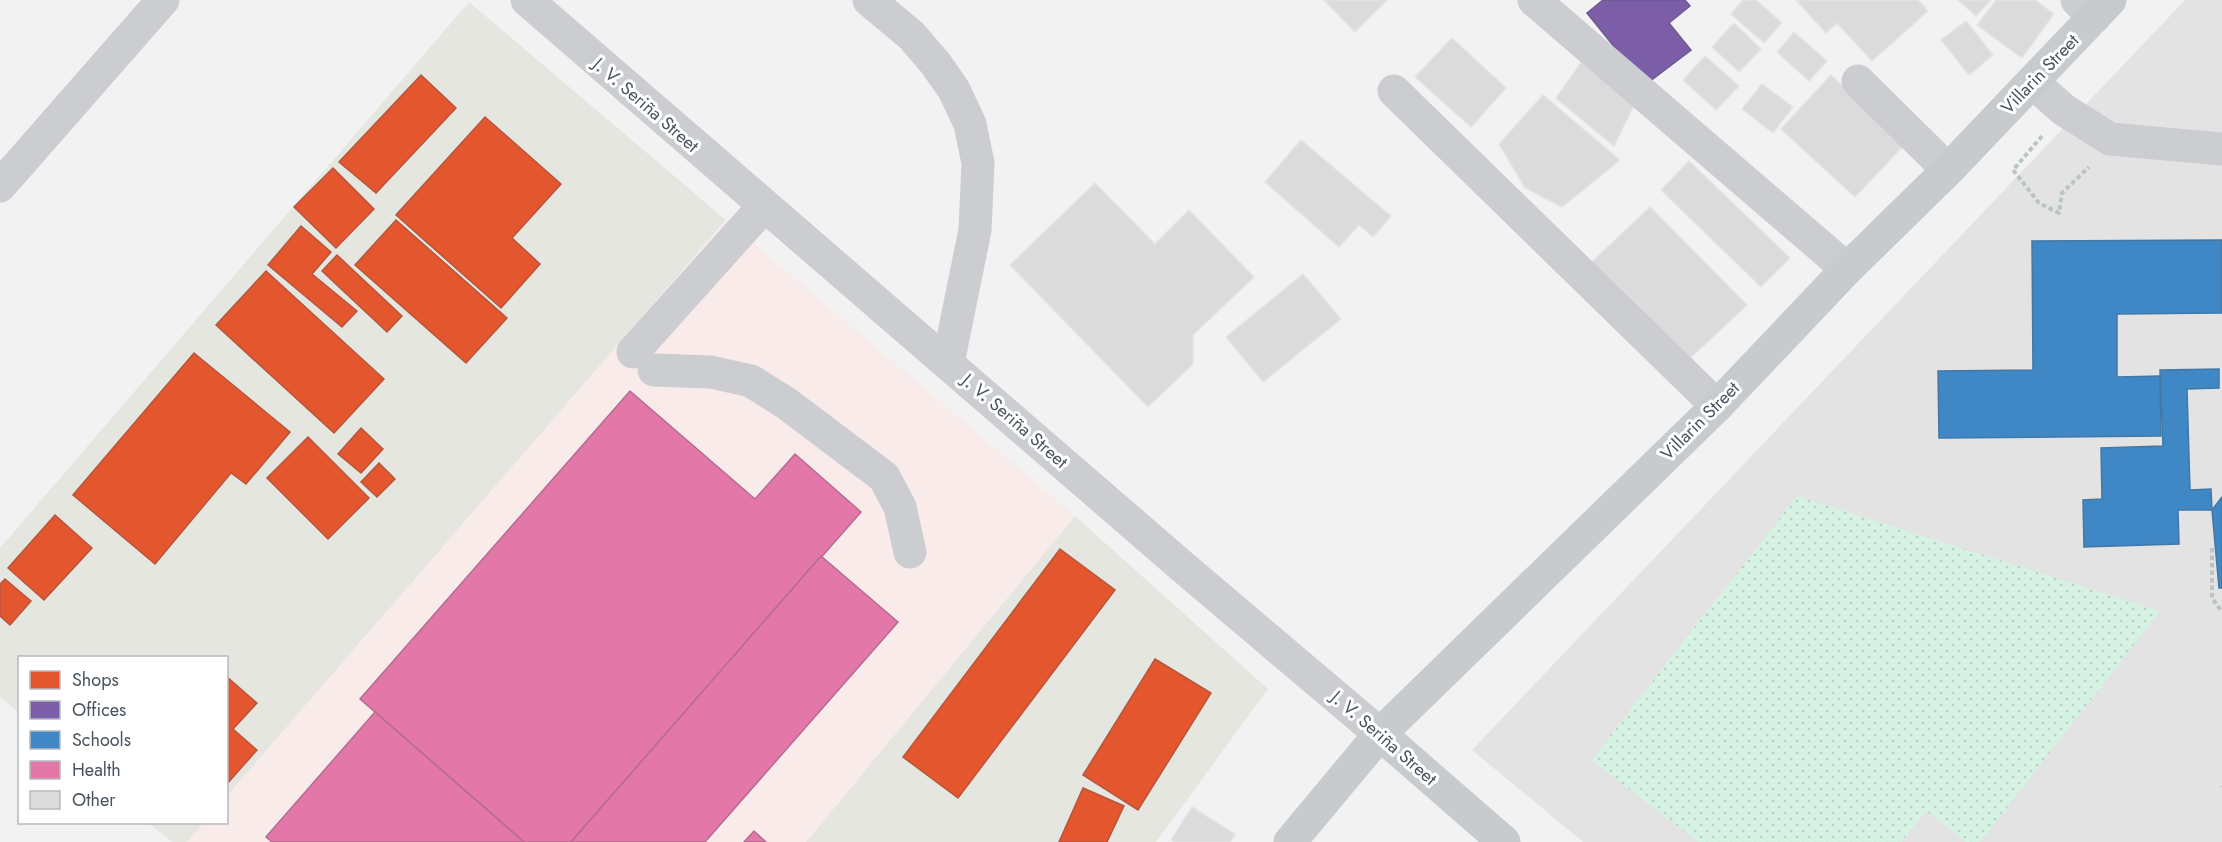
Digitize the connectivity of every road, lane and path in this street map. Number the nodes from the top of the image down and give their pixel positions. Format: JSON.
{"nodes":[{"id":1,"x":162,"y":0,"type":"edge"},
{"id":2,"x":527,"y":0,"type":"edge"},
{"id":3,"x":869,"y":0,"type":"edge"},
{"id":4,"x":1534,"y":0,"type":"edge"},
{"id":5,"x":2094,"y":6,"type":"edge"},
{"id":6,"x":1857,"y":81,"type":"dead end"},
{"id":7,"x":2032,"y":82,"type":"junction"},
{"id":8,"x":1394,"y":92,"type":"dead end"},
{"id":9,"x":2064,"y":110,"type":"junction"},
{"id":10,"x":2110,"y":139,"type":"junction"},
{"id":11,"x":2222,"y":149,"type":"edge"},
{"id":12,"x":1948,"y":170,"type":"junction"},
{"id":13,"x":0,"y":186,"type":"edge"},
{"id":14,"x":764,"y":206,"type":"junction"},
{"id":15,"x":1847,"y":269,"type":"junction"},
{"id":16,"x":948,"y":363,"type":"junction"},
{"id":17,"x":1717,"y":406,"type":"junction"},
{"id":18,"x":2212,"y":548,"type":"dead end"},
{"id":19,"x":910,"y":552,"type":"dead end"},
{"id":20,"x":2222,"y":612,"type":"edge"},
{"id":21,"x":1380,"y":734,"type":"junction"},
{"id":22,"x":1290,"y":842,"type":"edge"},
{"id":23,"x":1504,"y":842,"type":"edge"}],
"edges":[{"from":1,"to":13,"type":"street"},
{"from":2,"to":14,"type":"street","name":"J. V. Seriña Street"},
{"from":3,"to":16,"type":"street"},
{"from":4,"to":15,"type":"street"},
{"from":5,"to":7,"type":"main road","name":"Villarin Street"},
{"from":6,"to":12,"type":"street"},
{"from":7,"to":9,"type":"street"},
{"from":7,"to":12,"type":"main road","name":"Villarin Street"},
{"from":8,"to":17,"type":"street"},
{"from":9,"to":10,"type":"street"},
{"from":9,"to":10,"type":"path"},
{"from":10,"to":11,"type":"street"},
{"from":12,"to":15,"type":"main road","name":"Villarin Street"},
{"from":14,"to":16,"type":"street","name":"J. V. Seriña Street"},
{"from":14,"to":19,"type":"street"},
{"from":15,"to":17,"type":"main road","name":"Villarin Street"},
{"from":16,"to":21,"type":"street","name":"J. V. Seriña Street"},
{"from":17,"to":21,"type":"main road","name":"Villarin Street"},
{"from":18,"to":20,"type":"path"},
{"from":21,"to":22,"type":"main road","name":"Villarin Street"},
{"from":21,"to":23,"type":"main road","name":"J. V. Seriña Street"}]}
